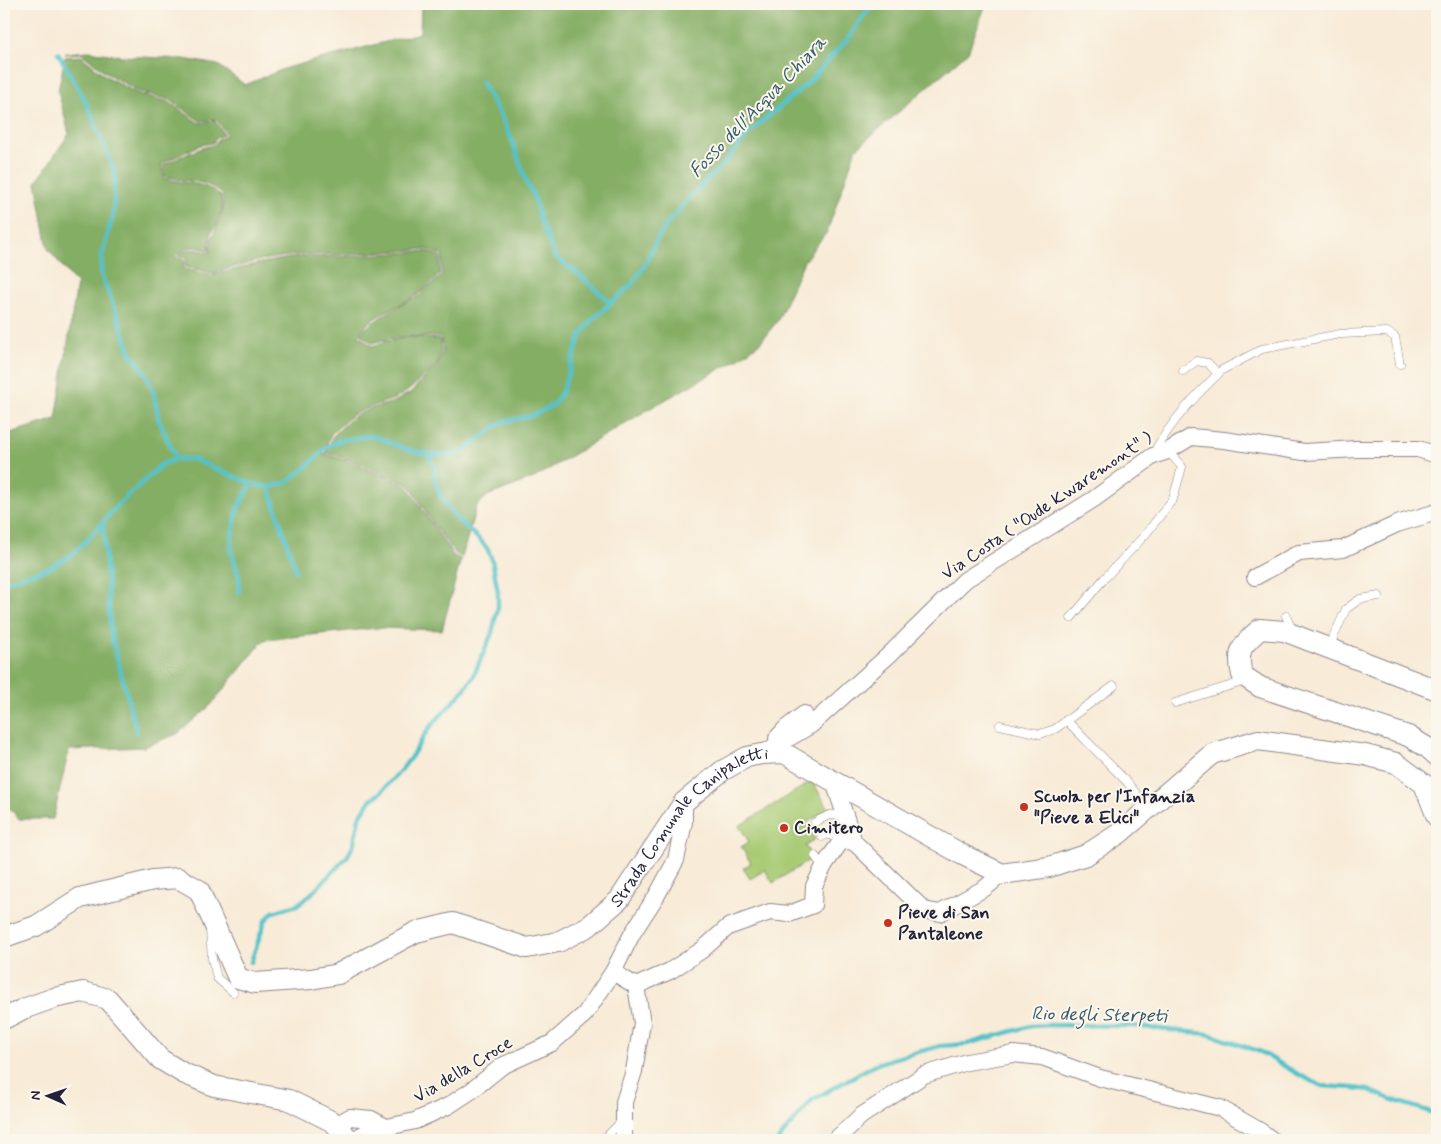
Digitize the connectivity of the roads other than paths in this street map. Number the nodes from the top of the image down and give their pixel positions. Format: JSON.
{"nodes":[{"id":1,"x":1400,"y":364,"type":"dead end"},
{"id":2,"x":1184,"y":371,"type":"dead end"},
{"id":3,"x":1218,"y":374,"type":"junction"},
{"id":4,"x":1168,"y":451,"type":"junction"},
{"id":5,"x":1437,"y":455,"type":"edge"},
{"id":6,"x":1152,"y":456,"type":"junction"},
{"id":7,"x":1437,"y":512,"type":"edge"},
{"id":8,"x":1255,"y":577,"type":"dead end"},
{"id":9,"x":1379,"y":596,"type":"dead end"},
{"id":10,"x":1286,"y":616,"type":"dead end"},
{"id":11,"x":1071,"y":618,"type":"dead end"},
{"id":12,"x":1293,"y":635,"type":"junction"},
{"id":13,"x":1329,"y":648,"type":"junction"},
{"id":14,"x":1250,"y":680,"type":"junction"},
{"id":15,"x":1114,"y":686,"type":"dead end"},
{"id":16,"x":1437,"y":690,"type":"edge"},
{"id":17,"x":1176,"y":703,"type":"dead end"},
{"id":18,"x":804,"y":714,"type":"dead end"},
{"id":19,"x":1066,"y":720,"type":"junction"},
{"id":20,"x":1000,"y":725,"type":"dead end"},
{"id":21,"x":762,"y":754,"type":"junction"},
{"id":22,"x":1437,"y":756,"type":"edge"},
{"id":23,"x":834,"y":782,"type":"junction"},
{"id":24,"x":684,"y":802,"type":"junction"},
{"id":25,"x":1148,"y":808,"type":"junction"},
{"id":26,"x":845,"y":815,"type":"junction"},
{"id":27,"x":1437,"y":817,"type":"edge"},
{"id":28,"x":815,"y":822,"type":"dead end"},
{"id":29,"x":822,"y":837,"type":"dead end"},
{"id":30,"x":848,"y":841,"type":"junction"},
{"id":31,"x":1002,"y":874,"type":"junction"},
{"id":32,"x":209,"y":914,"type":"junction"},
{"id":33,"x":4,"y":937,"type":"edge"},
{"id":34,"x":613,"y":972,"type":"junction"},
{"id":35,"x":636,"y":986,"type":"junction"},
{"id":36,"x":233,"y":992,"type":"dead end"},
{"id":37,"x":4,"y":1019,"type":"edge"},
{"id":38,"x":624,"y":1118,"type":"junction"},
{"id":39,"x":336,"y":1125,"type":"junction"},
{"id":40,"x":386,"y":1127,"type":"junction"},
{"id":41,"x":351,"y":1140,"type":"edge"},
{"id":42,"x":603,"y":1140,"type":"edge"},
{"id":43,"x":624,"y":1140,"type":"edge"},
{"id":44,"x":835,"y":1140,"type":"edge"},
{"id":45,"x":1272,"y":1140,"type":"edge"}],
"edges":[{"from":1,"to":3,"type":"lane"},
{"from":2,"to":3,"type":"lane"},
{"from":3,"to":6,"type":"lane"},
{"from":4,"to":5,"type":"street","name":"Via Costa ( \"Oude Kwaremont\" )"},
{"from":4,"to":6,"type":"street","name":"Via Costa ( \"Oude Kwaremont\" )"},
{"from":4,"to":11,"type":"lane"},
{"from":6,"to":21,"type":"street","name":"Via Costa ( \"Oude Kwaremont\" )"},
{"from":7,"to":8,"type":"street"},
{"from":9,"to":13,"type":"lane"},
{"from":10,"to":12,"type":"lane"},
{"from":12,"to":13,"type":"street"},
{"from":12,"to":14,"type":"street"},
{"from":13,"to":16,"type":"street"},
{"from":14,"to":17,"type":"lane"},
{"from":14,"to":22,"type":"street"},
{"from":15,"to":19,"type":"lane"},
{"from":18,"to":21,"type":"street"},
{"from":19,"to":20,"type":"lane"},
{"from":19,"to":25,"type":"lane"},
{"from":21,"to":23,"type":"street","name":"Strada Comunale Canipaletti"},
{"from":21,"to":24,"type":"street","name":"Strada Comunale Canipaletti"},
{"from":23,"to":26,"type":"street"},
{"from":23,"to":31,"type":"street","name":"Strada Comunale Canipaletti"},
{"from":24,"to":32,"type":"street","name":"Strada Comunale Canipaletti"},
{"from":24,"to":34,"type":"street","name":"Via della Croce"},
{"from":25,"to":27,"type":"street"},
{"from":25,"to":31,"type":"street"},
{"from":26,"to":28,"type":"lane"},
{"from":26,"to":30,"type":"street"},
{"from":29,"to":30,"type":"lane"},
{"from":30,"to":31,"type":"street"},
{"from":30,"to":35,"type":"street"},
{"from":32,"to":33,"type":"street","name":"Strada Comunale Canipaletti"},
{"from":32,"to":36,"type":"lane"},
{"from":34,"to":35,"type":"street"},
{"from":34,"to":40,"type":"street","name":"Via della Croce"},
{"from":35,"to":38,"type":"street"},
{"from":37,"to":39,"type":"street"},
{"from":38,"to":42,"type":"lane"},
{"from":38,"to":43,"type":"street"},
{"from":39,"to":40,"type":"street"},
{"from":39,"to":41,"type":"street"},
{"from":40,"to":41,"type":"street","name":"Via della Croce"},
{"from":44,"to":45,"type":"street"}]}
